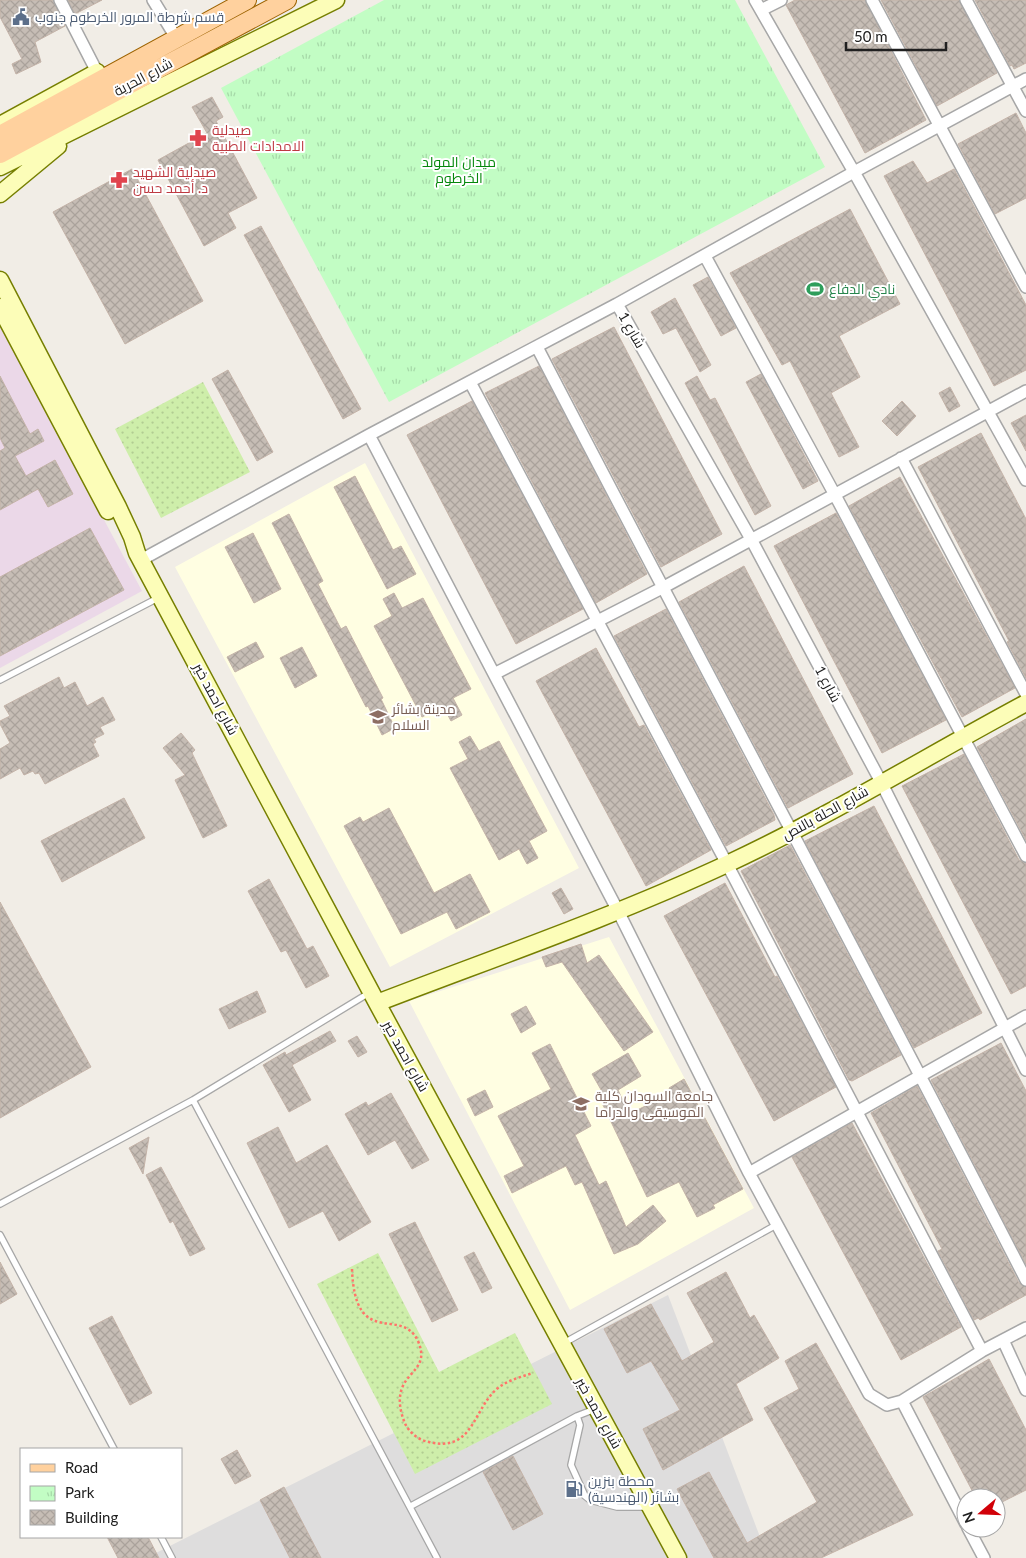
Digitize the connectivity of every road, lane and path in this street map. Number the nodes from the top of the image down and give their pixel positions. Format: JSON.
{"nodes":[{"id":1,"x":60,"y":0,"type":"edge"},
{"id":2,"x":153,"y":0,"type":"edge"},
{"id":3,"x":229,"y":0,"type":"edge"},
{"id":4,"x":247,"y":0,"type":"edge"},
{"id":5,"x":287,"y":0,"type":"edge"},
{"id":6,"x":336,"y":0,"type":"edge"},
{"id":7,"x":781,"y":0,"type":"edge"},
{"id":8,"x":872,"y":0,"type":"edge"},
{"id":9,"x":966,"y":0,"type":"edge"},
{"id":10,"x":758,"y":5,"type":"edge"},
{"id":11,"x":172,"y":31,"type":"junction"},
{"id":12,"x":1026,"y":79,"type":"edge"},
{"id":13,"x":100,"y":83,"type":"junction"},
{"id":14,"x":1012,"y":86,"type":"junction"},
{"id":15,"x":1026,"y":111,"type":"edge"},
{"id":16,"x":939,"y":125,"type":"junction"},
{"id":17,"x":0,"y":127,"type":"edge"},
{"id":18,"x":71,"y":133,"type":"junction"},
{"id":19,"x":0,"y":154,"type":"edge"},
{"id":20,"x":0,"y":168,"type":"edge"},
{"id":21,"x":854,"y":172,"type":"junction"},
{"id":22,"x":0,"y":194,"type":"edge"},
{"id":23,"x":705,"y":256,"type":"junction"},
{"id":24,"x":0,"y":280,"type":"edge"},
{"id":25,"x":1026,"y":287,"type":"edge"},
{"id":26,"x":618,"y":304,"type":"junction"},
{"id":27,"x":0,"y":308,"type":"edge"},
{"id":28,"x":537,"y":347,"type":"junction"},
{"id":29,"x":470,"y":382,"type":"junction"},
{"id":30,"x":1026,"y":391,"type":"edge"},
{"id":31,"x":989,"y":411,"type":"junction"},
{"id":32,"x":369,"y":435,"type":"junction"},
{"id":33,"x":901,"y":458,"type":"junction"},
{"id":34,"x":1026,"y":480,"type":"edge"},
{"id":35,"x":836,"y":495,"type":"junction"},
{"id":36,"x":751,"y":539,"type":"junction"},
{"id":37,"x":139,"y":557,"type":"junction"},
{"id":38,"x":662,"y":588,"type":"junction"},
{"id":39,"x":161,"y":597,"type":"junction"},
{"id":40,"x":597,"y":622,"type":"junction"},
{"id":41,"x":494,"y":674,"type":"junction"},
{"id":42,"x":0,"y":680,"type":"edge"},
{"id":43,"x":1026,"y":694,"type":"edge"},
{"id":44,"x":1026,"y":703,"type":"edge"},
{"id":45,"x":964,"y":736,"type":"junction"},
{"id":46,"x":881,"y":782,"type":"junction"},
{"id":47,"x":794,"y":832,"type":"junction"},
{"id":48,"x":1026,"y":856,"type":"edge"},
{"id":49,"x":727,"y":864,"type":"junction"},
{"id":50,"x":618,"y":911,"type":"junction"},
{"id":51,"x":374,"y":997,"type":"junction"},
{"id":52,"x":1026,"y":1016,"type":"edge"},
{"id":53,"x":1003,"y":1028,"type":"junction"},
{"id":54,"x":1026,"y":1070,"type":"edge"},
{"id":55,"x":921,"y":1075,"type":"junction"},
{"id":56,"x":193,"y":1100,"type":"junction"},
{"id":57,"x":856,"y":1112,"type":"junction"},
{"id":58,"x":749,"y":1173,"type":"junction"},
{"id":59,"x":0,"y":1204,"type":"edge"},
{"id":60,"x":778,"y":1224,"type":"junction"},
{"id":61,"x":0,"y":1235,"type":"edge"},
{"id":62,"x":352,"y":1269,"type":"dead end"},
{"id":63,"x":1026,"y":1280,"type":"edge"},
{"id":64,"x":1026,"y":1328,"type":"edge"},
{"id":65,"x":1002,"y":1340,"type":"junction"},
{"id":66,"x":562,"y":1344,"type":"junction"},
{"id":67,"x":982,"y":1351,"type":"junction"},
{"id":68,"x":533,"y":1373,"type":"dead end"},
{"id":69,"x":1026,"y":1390,"type":"edge"},
{"id":70,"x":902,"y":1402,"type":"junction"},
{"id":71,"x":597,"y":1408,"type":"junction"},
{"id":72,"x":577,"y":1416,"type":"junction"},
{"id":73,"x":113,"y":1448,"type":"edge"},
{"id":74,"x":956,"y":1505,"type":"edge"},
{"id":75,"x":411,"y":1506,"type":"junction"},
{"id":76,"x":651,"y":1507,"type":"junction"},
{"id":77,"x":162,"y":1538,"type":"edge"},
{"id":78,"x":973,"y":1538,"type":"edge"},
{"id":79,"x":172,"y":1558,"type":"edge"},
{"id":80,"x":437,"y":1558,"type":"edge"},
{"id":81,"x":678,"y":1558,"type":"edge"},
{"id":82,"x":984,"y":1558,"type":"edge"}],
"edges":[{"from":1,"to":13,"type":"street"},
{"from":2,"to":11,"type":"street"},
{"from":3,"to":11,"type":"main road"},
{"from":4,"to":13,"type":"main road","name":"شارع الحرية"},
{"from":5,"to":13,"type":"main road","name":"شارع الحرية"},
{"from":6,"to":18,"type":"main road"},
{"from":7,"to":10,"type":"street"},
{"from":8,"to":16,"type":"street"},
{"from":9,"to":14,"type":"street"},
{"from":10,"to":21,"type":"street"},
{"from":11,"to":13,"type":"main road"},
{"from":12,"to":14,"type":"street"},
{"from":13,"to":17,"type":"main road","name":"شارع الحرية"},
{"from":13,"to":19,"type":"main road","name":"شارع الحرية"},
{"from":14,"to":15,"type":"street"},
{"from":14,"to":16,"type":"street"},
{"from":16,"to":21,"type":"street"},
{"from":16,"to":25,"type":"street"},
{"from":18,"to":20,"type":"main road"},
{"from":18,"to":22,"type":"main road"},
{"from":21,"to":23,"type":"street"},
{"from":21,"to":31,"type":"street"},
{"from":23,"to":26,"type":"street"},
{"from":23,"to":35,"type":"street"},
{"from":24,"to":37,"type":"main road","name":"شارع احمد خير"},
{"from":26,"to":28,"type":"street"},
{"from":26,"to":36,"type":"street","name":"شارع 1"},
{"from":27,"to":37,"type":"main road","name":"شارع احمد خير"},
{"from":28,"to":29,"type":"street"},
{"from":28,"to":38,"type":"street"},
{"from":29,"to":32,"type":"street"},
{"from":29,"to":40,"type":"street"},
{"from":30,"to":31,"type":"street"},
{"from":31,"to":33,"type":"street"},
{"from":31,"to":34,"type":"street"},
{"from":32,"to":37,"type":"street"},
{"from":32,"to":41,"type":"street"},
{"from":33,"to":35,"type":"street"},
{"from":33,"to":43,"type":"street"},
{"from":35,"to":36,"type":"street"},
{"from":35,"to":45,"type":"street"},
{"from":36,"to":38,"type":"street"},
{"from":36,"to":46,"type":"street","name":"شارع 1"},
{"from":37,"to":39,"type":"main road","name":"شارع احمد خير"},
{"from":38,"to":40,"type":"street"},
{"from":38,"to":47,"type":"street"},
{"from":39,"to":42,"type":"lane"},
{"from":39,"to":51,"type":"main road","name":"شارع احمد خير"},
{"from":40,"to":41,"type":"street"},
{"from":40,"to":49,"type":"street"},
{"from":41,"to":50,"type":"street"},
{"from":44,"to":45,"type":"main road","name":"شارع الحلة بالنص"},
{"from":45,"to":46,"type":"main road","name":"شارع الحلة بالنص"},
{"from":45,"to":48,"type":"street"},
{"from":46,"to":47,"type":"main road","name":"شارع الحلة بالنص"},
{"from":46,"to":53,"type":"street","name":"شارع 1"},
{"from":47,"to":49,"type":"main road","name":"شارع الحلة بالنص"},
{"from":47,"to":55,"type":"street"},
{"from":49,"to":50,"type":"main road","name":"شارع الحلة بالنص"},
{"from":49,"to":57,"type":"street"},
{"from":50,"to":51,"type":"main road","name":"شارع الحلة بالنص"},
{"from":50,"to":58,"type":"street"},
{"from":51,"to":56,"type":"lane"},
{"from":51,"to":66,"type":"main road","name":"شارع احمد خير"},
{"from":52,"to":53,"type":"street"},
{"from":53,"to":54,"type":"street","name":"شارع 1"},
{"from":53,"to":55,"type":"street"},
{"from":55,"to":57,"type":"street"},
{"from":55,"to":63,"type":"street"},
{"from":56,"to":59,"type":"lane"},
{"from":56,"to":75,"type":"lane"},
{"from":57,"to":58,"type":"street"},
{"from":57,"to":67,"type":"street"},
{"from":58,"to":60,"type":"street"},
{"from":60,"to":66,"type":"lane"},
{"from":60,"to":70,"type":"street"},
{"from":61,"to":73,"type":"lane"},
{"from":62,"to":68,"type":"path"},
{"from":64,"to":65,"type":"street"},
{"from":65,"to":67,"type":"street"},
{"from":65,"to":69,"type":"street"},
{"from":66,"to":71,"type":"main road","name":"شارع احمد خير"},
{"from":67,"to":70,"type":"street"},
{"from":70,"to":74,"type":"street"},
{"from":71,"to":72,"type":"lane"},
{"from":71,"to":76,"type":"main road","name":"شارع احمد خير"},
{"from":72,"to":75,"type":"lane"},
{"from":72,"to":76,"type":"lane"},
{"from":75,"to":80,"type":"lane"},
{"from":76,"to":81,"type":"main road","name":"شارع احمد خير"},
{"from":77,"to":79,"type":"lane"},
{"from":78,"to":82,"type":"street"}]}
